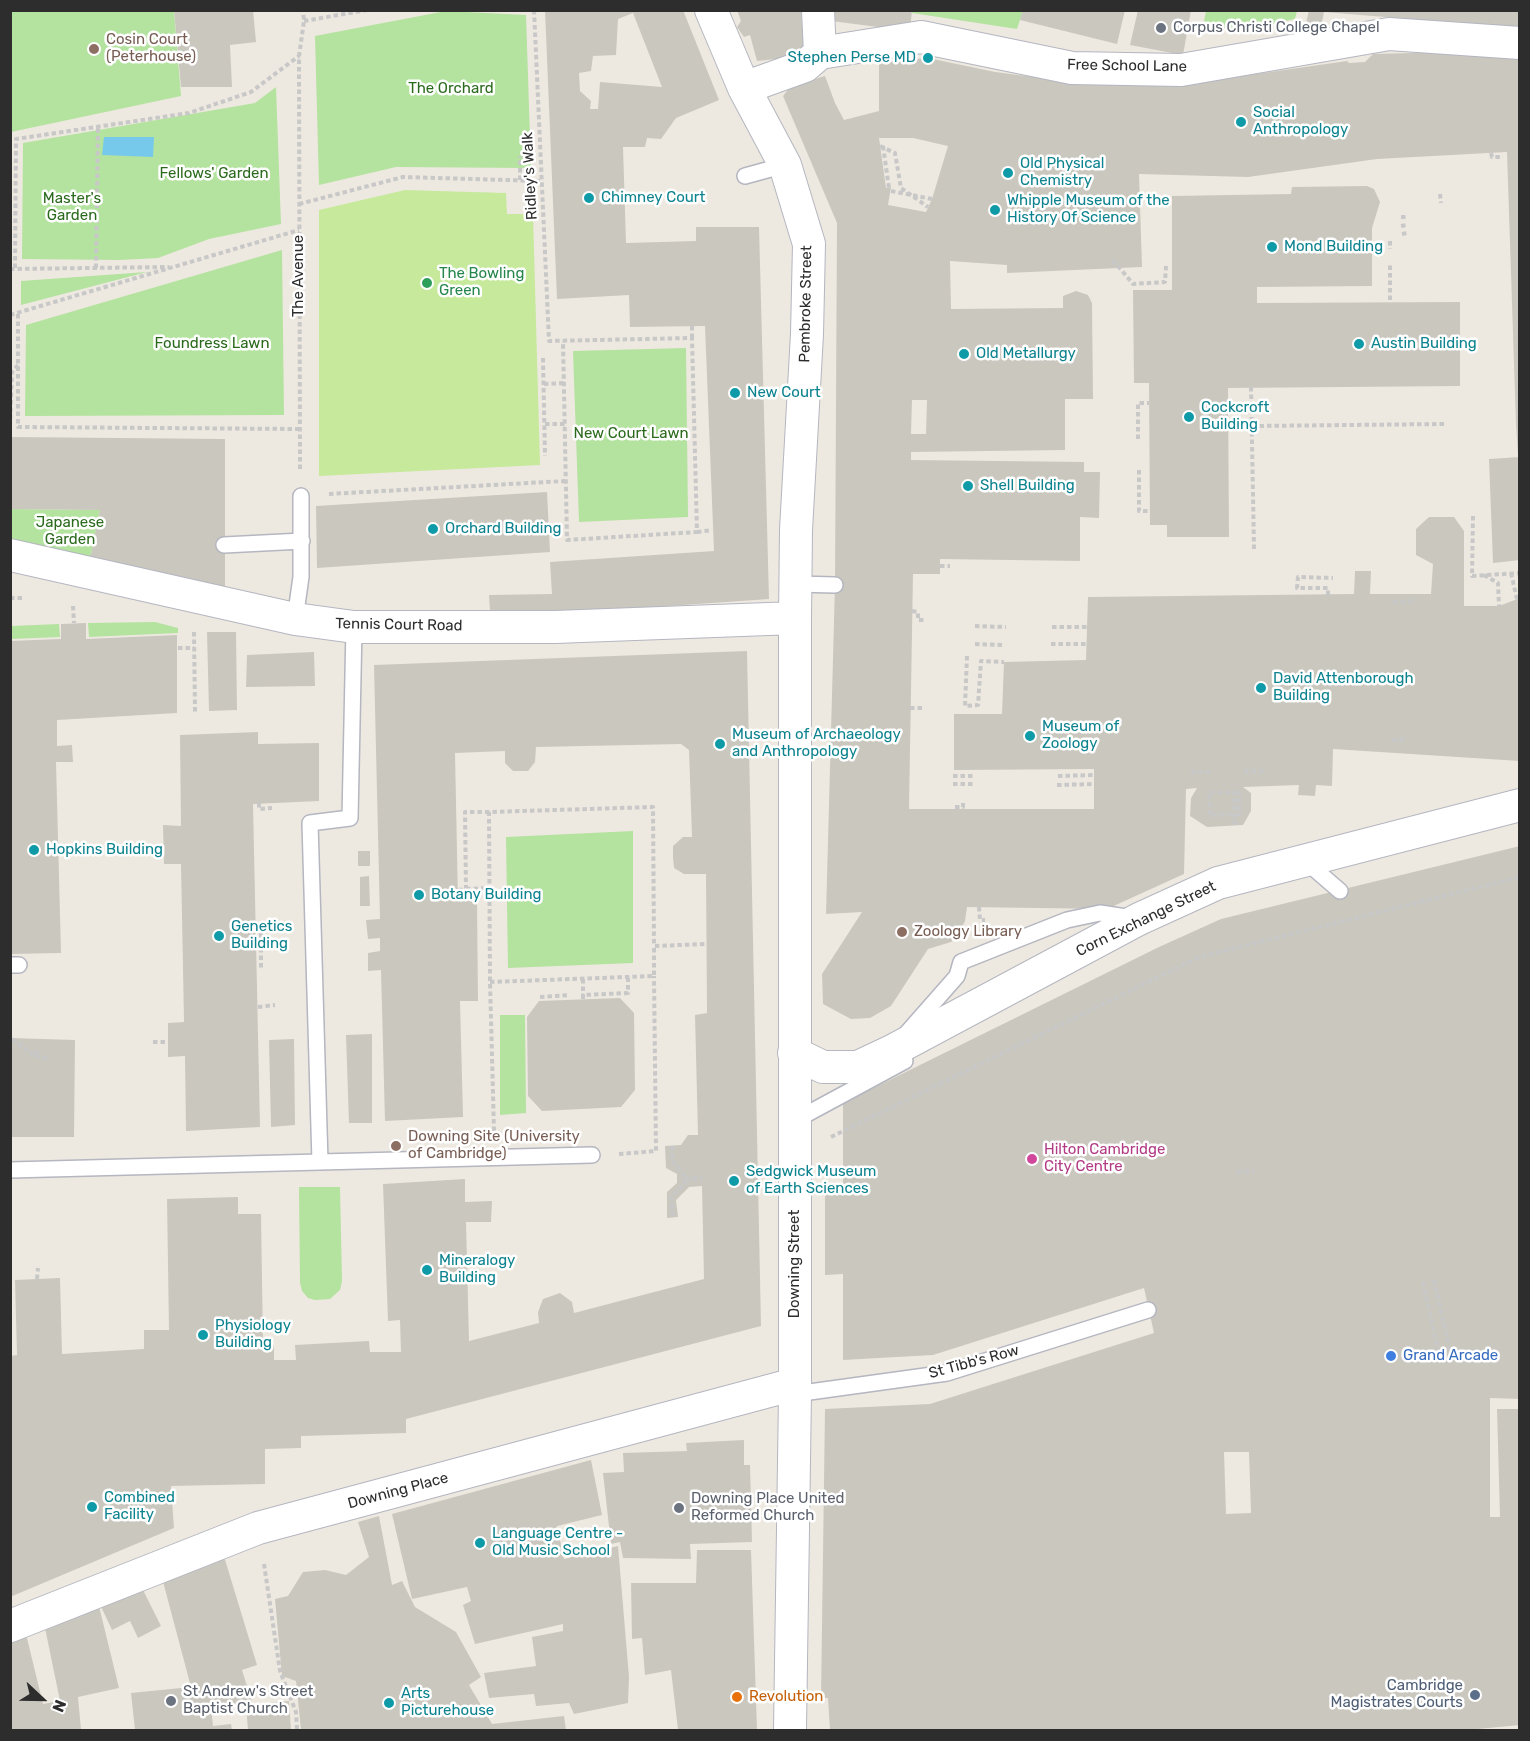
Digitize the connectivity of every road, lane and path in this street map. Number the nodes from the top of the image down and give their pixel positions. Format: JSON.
{"nodes":[{"id":1,"x":303,"y":10,"type":"edge"},
{"id":2,"x":367,"y":10,"type":"edge"},
{"id":3,"x":534,"y":10,"type":"edge"},
{"id":4,"x":711,"y":10,"type":"edge"},
{"id":5,"x":818,"y":10,"type":"edge"},
{"id":6,"x":304,"y":21,"type":"junction"},
{"id":7,"x":1520,"y":43,"type":"edge"},
{"id":8,"x":820,"y":52,"type":"junction"},
{"id":9,"x":299,"y":56,"type":"junction"},
{"id":10,"x":744,"y":88,"type":"junction"},
{"id":11,"x":98,"y":125,"type":"junction"},
{"id":12,"x":1491,"y":153,"type":"dead end"},
{"id":13,"x":520,"y":156,"type":"dead end"},
{"id":14,"x":1503,"y":157,"type":"dead end"},
{"id":15,"x":785,"y":165,"type":"junction"},
{"id":16,"x":745,"y":176,"type":"dead end"},
{"id":17,"x":520,"y":180,"type":"junction"},
{"id":18,"x":542,"y":181,"type":"junction"},
{"id":19,"x":1440,"y":194,"type":"dead end"},
{"id":20,"x":933,"y":199,"type":"dead end"},
{"id":21,"x":1441,"y":203,"type":"dead end"},
{"id":22,"x":299,"y":204,"type":"junction"},
{"id":23,"x":928,"y":207,"type":"dead end"},
{"id":24,"x":1401,"y":217,"type":"dead end"},
{"id":25,"x":1406,"y":217,"type":"dead end"},
{"id":26,"x":1407,"y":225,"type":"dead end"},
{"id":27,"x":1401,"y":226,"type":"dead end"},
{"id":28,"x":299,"y":230,"type":"junction"},
{"id":29,"x":1407,"y":233,"type":"dead end"},
{"id":30,"x":1402,"y":234,"type":"dead end"},
{"id":31,"x":1390,"y":241,"type":"dead end"},
{"id":32,"x":1390,"y":249,"type":"dead end"},
{"id":33,"x":1113,"y":260,"type":"dead end"},
{"id":34,"x":1390,"y":264,"type":"dead end"},
{"id":35,"x":1166,"y":266,"type":"dead end"},
{"id":36,"x":176,"y":267,"type":"junction"},
{"id":37,"x":96,"y":268,"type":"junction"},
{"id":38,"x":13,"y":269,"type":"edge"},
{"id":39,"x":1390,"y":300,"type":"dead end"},
{"id":40,"x":18,"y":314,"type":"junction"},
{"id":41,"x":10,"y":315,"type":"edge"},
{"id":42,"x":692,"y":326,"type":"dead end"},
{"id":43,"x":692,"y":338,"type":"junction"},
{"id":44,"x":563,"y":341,"type":"junction"},
{"id":45,"x":543,"y":358,"type":"dead end"},
{"id":46,"x":18,"y":365,"type":"junction"},
{"id":47,"x":564,"y":383,"type":"junction"},
{"id":48,"x":543,"y":384,"type":"junction"},
{"id":49,"x":1251,"y":387,"type":"dead end"},
{"id":50,"x":1149,"y":403,"type":"dead end"},
{"id":51,"x":545,"y":424,"type":"junction"},
{"id":52,"x":564,"y":424,"type":"junction"},
{"id":53,"x":1445,"y":424,"type":"dead end"},
{"id":54,"x":11,"y":426,"type":"edge"},
{"id":55,"x":1252,"y":426,"type":"junction"},
{"id":56,"x":18,"y":427,"type":"junction"},
{"id":57,"x":299,"y":429,"type":"junction"},
{"id":58,"x":1138,"y":439,"type":"dead end"},
{"id":59,"x":545,"y":456,"type":"dead end"},
{"id":60,"x":1139,"y":470,"type":"dead end"},
{"id":61,"x":565,"y":481,"type":"junction"},
{"id":62,"x":301,"y":496,"type":"junction"},
{"id":63,"x":1150,"y":511,"type":"dead end"},
{"id":64,"x":1473,"y":516,"type":"dead end"},
{"id":65,"x":712,"y":530,"type":"dead end"},
{"id":66,"x":697,"y":532,"type":"junction"},
{"id":67,"x":302,"y":541,"type":"junction"},
{"id":68,"x":224,"y":545,"type":"dead end"},
{"id":69,"x":1254,"y":549,"type":"dead end"},
{"id":70,"x":10,"y":555,"type":"edge"},
{"id":71,"x":940,"y":566,"type":"dead end"},
{"id":72,"x":950,"y":566,"type":"dead end"},
{"id":73,"x":1511,"y":573,"type":"junction"},
{"id":74,"x":1520,"y":573,"type":"edge"},
{"id":75,"x":1484,"y":575,"type":"junction"},
{"id":76,"x":1333,"y":578,"type":"dead end"},
{"id":77,"x":795,"y":584,"type":"junction"},
{"id":78,"x":835,"y":585,"type":"dead end"},
{"id":79,"x":1328,"y":595,"type":"dead end"},
{"id":80,"x":73,"y":597,"type":"dead end"},
{"id":81,"x":1517,"y":599,"type":"dead end"},
{"id":82,"x":1413,"y":601,"type":"dead end"},
{"id":83,"x":1393,"y":602,"type":"dead end"},
{"id":84,"x":1499,"y":606,"type":"dead end"},
{"id":85,"x":296,"y":611,"type":"junction"},
{"id":86,"x":912,"y":611,"type":"dead end"},
{"id":87,"x":795,"y":618,"type":"junction"},
{"id":88,"x":925,"y":621,"type":"dead end"},
{"id":89,"x":74,"y":623,"type":"dead end"},
{"id":90,"x":194,"y":624,"type":"dead end"},
{"id":91,"x":975,"y":626,"type":"dead end"},
{"id":92,"x":354,"y":627,"type":"junction"},
{"id":93,"x":1006,"y":627,"type":"dead end"},
{"id":94,"x":1052,"y":627,"type":"dead end"},
{"id":95,"x":1087,"y":627,"type":"dead end"},
{"id":96,"x":975,"y":644,"type":"dead end"},
{"id":97,"x":1051,"y":644,"type":"dead end"},
{"id":98,"x":1086,"y":644,"type":"dead end"},
{"id":99,"x":1005,"y":645,"type":"dead end"},
{"id":100,"x":178,"y":648,"type":"dead end"},
{"id":101,"x":194,"y":648,"type":"junction"},
{"id":102,"x":967,"y":656,"type":"dead end"},
{"id":103,"x":1004,"y":662,"type":"dead end"},
{"id":104,"x":910,"y":708,"type":"dead end"},
{"id":105,"x":924,"y":708,"type":"dead end"},
{"id":106,"x":195,"y":712,"type":"dead end"},
{"id":107,"x":1406,"y":739,"type":"dead end"},
{"id":108,"x":1392,"y":740,"type":"dead end"},
{"id":109,"x":1191,"y":771,"type":"dead end"},
{"id":110,"x":1244,"y":771,"type":"dead end"},
{"id":111,"x":1264,"y":771,"type":"dead end"},
{"id":112,"x":1210,"y":772,"type":"dead end"},
{"id":113,"x":1095,"y":775,"type":"dead end"},
{"id":114,"x":974,"y":776,"type":"dead end"},
{"id":115,"x":1058,"y":776,"type":"dead end"},
{"id":116,"x":953,"y":777,"type":"dead end"},
{"id":117,"x":953,"y":784,"type":"dead end"},
{"id":118,"x":974,"y":784,"type":"dead end"},
{"id":119,"x":1094,"y":784,"type":"dead end"},
{"id":120,"x":1058,"y":785,"type":"dead end"},
{"id":121,"x":1239,"y":787,"type":"dead end"},
{"id":122,"x":963,"y":802,"type":"dead end"},
{"id":123,"x":259,"y":803,"type":"dead end"},
{"id":124,"x":1520,"y":805,"type":"edge"},
{"id":125,"x":955,"y":807,"type":"dead end"},
{"id":126,"x":272,"y":808,"type":"dead end"},
{"id":127,"x":489,"y":812,"type":"junction"},
{"id":128,"x":1235,"y":825,"type":"dead end"},
{"id":129,"x":1304,"y":860,"type":"junction"},
{"id":130,"x":1520,"y":878,"type":"edge"},
{"id":131,"x":489,"y":888,"type":"junction"},
{"id":132,"x":466,"y":889,"type":"junction"},
{"id":133,"x":458,"y":890,"type":"dead end"},
{"id":134,"x":1340,"y":891,"type":"dead end"},
{"id":135,"x":979,"y":907,"type":"dead end"},
{"id":136,"x":980,"y":920,"type":"dead end"},
{"id":137,"x":1130,"y":929,"type":"junction"},
{"id":138,"x":261,"y":933,"type":"dead end"},
{"id":139,"x":706,"y":944,"type":"dead end"},
{"id":140,"x":654,"y":946,"type":"junction"},
{"id":141,"x":261,"y":969,"type":"dead end"},
{"id":142,"x":654,"y":976,"type":"junction"},
{"id":143,"x":628,"y":978,"type":"junction"},
{"id":144,"x":583,"y":979,"type":"junction"},
{"id":145,"x":490,"y":982,"type":"junction"},
{"id":146,"x":569,"y":995,"type":"dead end"},
{"id":147,"x":540,"y":997,"type":"dead end"},
{"id":148,"x":275,"y":1005,"type":"dead end"},
{"id":149,"x":258,"y":1007,"type":"dead end"},
{"id":150,"x":12,"y":1038,"type":"dead end"},
{"id":151,"x":153,"y":1042,"type":"dead end"},
{"id":152,"x":168,"y":1042,"type":"dead end"},
{"id":153,"x":39,"y":1047,"type":"dead end"},
{"id":154,"x":913,"y":1051,"type":"junction"},
{"id":155,"x":794,"y":1053,"type":"junction"},
{"id":156,"x":35,"y":1056,"type":"junction"},
{"id":157,"x":48,"y":1058,"type":"dead end"},
{"id":158,"x":794,"y":1121,"type":"junction"},
{"id":159,"x":830,"y":1138,"type":"dead end"},
{"id":160,"x":672,"y":1146,"type":"dead end"},
{"id":161,"x":592,"y":1155,"type":"joint"},
{"id":162,"x":496,"y":1158,"type":"junction"},
{"id":163,"x":320,"y":1162,"type":"junction"},
{"id":164,"x":10,"y":1170,"type":"edge"},
{"id":165,"x":702,"y":1178,"type":"dead end"},
{"id":166,"x":685,"y":1179,"type":"junction"},
{"id":167,"x":673,"y":1217,"type":"dead end"},
{"id":168,"x":38,"y":1268,"type":"dead end"},
{"id":169,"x":37,"y":1279,"type":"dead end"},
{"id":170,"x":1434,"y":1280,"type":"dead end"},
{"id":171,"x":1423,"y":1282,"type":"dead end"},
{"id":172,"x":1148,"y":1310,"type":"dead end"},
{"id":173,"x":1438,"y":1351,"type":"dead end"},
{"id":174,"x":1449,"y":1351,"type":"dead end"},
{"id":175,"x":795,"y":1389,"type":"junction"},
{"id":176,"x":258,"y":1528,"type":"junction"},
{"id":177,"x":10,"y":1626,"type":"edge"},
{"id":178,"x":297,"y":1731,"type":"edge"},
{"id":179,"x":790,"y":1731,"type":"edge"}],
"edges":[{"from":1,"to":6,"type":"path","name":"The Avenue"},
{"from":2,"to":6,"type":"path"},
{"from":3,"to":18,"type":"path","name":"Ridley's Walk"},
{"from":4,"to":10,"type":"street","name":"Pembroke Street"},
{"from":5,"to":8,"type":"street"},
{"from":6,"to":9,"type":"path","name":"The Avenue"},
{"from":7,"to":8,"type":"street","name":"Free School Lane"},
{"from":8,"to":10,"type":"street","name":"Free School Lane"},
{"from":9,"to":11,"type":"path"},
{"from":9,"to":22,"type":"path","name":"The Avenue"},
{"from":10,"to":15,"type":"street","name":"Pembroke Street"},
{"from":11,"to":37,"type":"path"},
{"from":11,"to":38,"type":"path"},
{"from":12,"to":14,"type":"path"},
{"from":13,"to":17,"type":"path"},
{"from":15,"to":16,"type":"lane"},
{"from":15,"to":77,"type":"street","name":"Pembroke Street"},
{"from":17,"to":18,"type":"path"},
{"from":17,"to":22,"type":"path"},
{"from":18,"to":44,"type":"path","name":"Ridley's Walk"},
{"from":19,"to":21,"type":"path"},
{"from":20,"to":23,"type":"path","bridge":true},
{"from":22,"to":28,"type":"path","name":"The Avenue"},
{"from":24,"to":25,"type":"path"},
{"from":26,"to":27,"type":"path"},
{"from":28,"to":36,"type":"path"},
{"from":28,"to":57,"type":"path","name":"The Avenue"},
{"from":29,"to":30,"type":"path"},
{"from":31,"to":32,"type":"path"},
{"from":33,"to":35,"type":"path"},
{"from":34,"to":39,"type":"path"},
{"from":36,"to":37,"type":"path"},
{"from":36,"to":40,"type":"path"},
{"from":37,"to":38,"type":"path"},
{"from":40,"to":41,"type":"path"},
{"from":40,"to":46,"type":"path"},
{"from":42,"to":43,"type":"path"},
{"from":43,"to":44,"type":"path"},
{"from":43,"to":66,"type":"path"},
{"from":44,"to":47,"type":"path"},
{"from":45,"to":48,"type":"path"},
{"from":46,"to":54,"type":"path"},
{"from":46,"to":56,"type":"path"},
{"from":47,"to":48,"type":"path"},
{"from":47,"to":52,"type":"path"},
{"from":48,"to":51,"type":"path"},
{"from":49,"to":55,"type":"path"},
{"from":50,"to":58,"type":"path"},
{"from":51,"to":52,"type":"path"},
{"from":51,"to":59,"type":"path"},
{"from":52,"to":61,"type":"path"},
{"from":53,"to":55,"type":"path"},
{"from":54,"to":56,"type":"path"},
{"from":55,"to":69,"type":"path"},
{"from":56,"to":57,"type":"path"},
{"from":57,"to":62,"type":"path","name":"The Avenue"},
{"from":60,"to":63,"type":"path"},
{"from":61,"to":62,"type":"path"},
{"from":61,"to":66,"type":"path"},
{"from":62,"to":67,"type":"lane"},
{"from":64,"to":75,"type":"path"},
{"from":65,"to":66,"type":"path"},
{"from":67,"to":68,"type":"lane"},
{"from":67,"to":85,"type":"lane"},
{"from":70,"to":85,"type":"street","name":"Tennis Court Road"},
{"from":71,"to":72,"type":"path"},
{"from":73,"to":74,"type":"path"},
{"from":73,"to":75,"type":"path"},
{"from":73,"to":81,"type":"path"},
{"from":75,"to":84,"type":"path"},
{"from":76,"to":79,"type":"path"},
{"from":77,"to":78,"type":"lane"},
{"from":77,"to":87,"type":"street","name":"Pembroke Street"},
{"from":80,"to":89,"type":"path"},
{"from":82,"to":83,"type":"path"},
{"from":85,"to":92,"type":"street","name":"Tennis Court Road"},
{"from":86,"to":88,"type":"path"},
{"from":87,"to":92,"type":"street","name":"Tennis Court Road"},
{"from":87,"to":155,"type":"street","name":"Downing Street"},
{"from":90,"to":101,"type":"path"},
{"from":91,"to":93,"type":"path"},
{"from":92,"to":163,"type":"lane"},
{"from":94,"to":95,"type":"path"},
{"from":96,"to":99,"type":"path"},
{"from":97,"to":98,"type":"path"},
{"from":100,"to":101,"type":"path"},
{"from":101,"to":106,"type":"path"},
{"from":102,"to":103,"type":"path"},
{"from":104,"to":105,"type":"path"},
{"from":107,"to":108,"type":"path"},
{"from":109,"to":112,"type":"path"},
{"from":110,"to":111,"type":"path"},
{"from":113,"to":115,"type":"path"},
{"from":114,"to":116,"type":"path"},
{"from":117,"to":118,"type":"path"},
{"from":119,"to":120,"type":"path"},
{"from":121,"to":128,"type":"path"},
{"from":122,"to":125,"type":"path"},
{"from":123,"to":126,"type":"path"},
{"from":124,"to":129,"type":"street","name":"Corn Exchange Street"},
{"from":127,"to":131,"type":"path"},
{"from":127,"to":132,"type":"path"},
{"from":127,"to":140,"type":"path"},
{"from":129,"to":134,"type":"lane"},
{"from":129,"to":137,"type":"street","name":"Corn Exchange Street"},
{"from":130,"to":159,"type":"path"},
{"from":131,"to":132,"type":"path"},
{"from":131,"to":145,"type":"path"},
{"from":132,"to":133,"type":"path"},
{"from":135,"to":136,"type":"path"},
{"from":137,"to":154,"type":"street","name":"Corn Exchange Street"},
{"from":137,"to":154,"type":"lane"},
{"from":138,"to":141,"type":"path"},
{"from":139,"to":140,"type":"path"},
{"from":140,"to":142,"type":"path"},
{"from":142,"to":143,"type":"path"},
{"from":142,"to":161,"type":"path"},
{"from":143,"to":144,"type":"path"},
{"from":143,"to":144,"type":"path"},
{"from":144,"to":145,"type":"path"},
{"from":145,"to":162,"type":"path"},
{"from":146,"to":147,"type":"path"},
{"from":148,"to":149,"type":"path"},
{"from":150,"to":156,"type":"path"},
{"from":151,"to":152,"type":"path"},
{"from":153,"to":156,"type":"path"},
{"from":154,"to":155,"type":"street","name":"Corn Exchange Street"},
{"from":154,"to":158,"type":"lane"},
{"from":155,"to":158,"type":"street","name":"Downing Street"},
{"from":156,"to":157,"type":"path"},
{"from":158,"to":175,"type":"street","name":"Downing Street"},
{"from":160,"to":166,"type":"path"},
{"from":161,"to":162,"type":"lane"},
{"from":162,"to":163,"type":"lane"},
{"from":163,"to":164,"type":"lane"},
{"from":165,"to":166,"type":"path"},
{"from":166,"to":167,"type":"path"},
{"from":168,"to":169,"type":"path"},
{"from":170,"to":174,"type":"path"},
{"from":171,"to":173,"type":"path"},
{"from":172,"to":175,"type":"lane","name":"St Tibb's Row"},
{"from":175,"to":176,"type":"street","name":"Downing Place"},
{"from":175,"to":179,"type":"street","name":"Downing Street"},
{"from":176,"to":177,"type":"street","name":"Downing Place"},
{"from":176,"to":178,"type":"path"}]}
